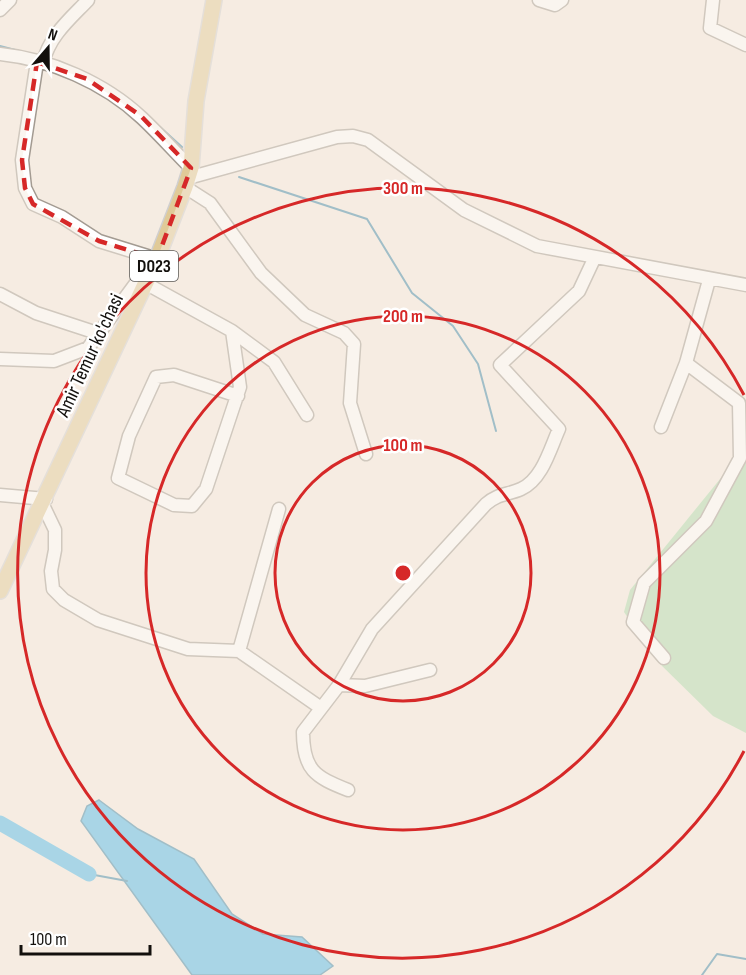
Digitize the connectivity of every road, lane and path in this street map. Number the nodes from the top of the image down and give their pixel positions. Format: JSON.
{"nodes":[{"id":1,"x":10,"y":0,"type":"edge"},
{"id":2,"x":88,"y":0,"type":"edge"},
{"id":3,"x":214,"y":0,"type":"edge"},
{"id":4,"x":539,"y":0,"type":"edge"},
{"id":5,"x":562,"y":0,"type":"edge"},
{"id":6,"x":713,"y":0,"type":"edge"},
{"id":7,"x":0,"y":10,"type":"edge"},
{"id":8,"x":746,"y":45,"type":"edge"},
{"id":9,"x":0,"y":54,"type":"edge"},
{"id":10,"x":42,"y":60,"type":"junction"},
{"id":11,"x":188,"y":178,"type":"junction"},
{"id":12,"x":157,"y":259,"type":"junction"},
{"id":13,"x":594,"y":259,"type":"junction"},
{"id":14,"x":710,"y":280,"type":"junction"},
{"id":15,"x":145,"y":283,"type":"junction"},
{"id":16,"x":746,"y":285,"type":"edge"},
{"id":17,"x":0,"y":294,"type":"edge"},
{"id":18,"x":232,"y":331,"type":"junction"},
{"id":19,"x":100,"y":334,"type":"junction"},
{"id":20,"x":0,"y":359,"type":"edge"},
{"id":21,"x":686,"y":363,"type":"junction"},
{"id":22,"x":238,"y":396,"type":"junction"},
{"id":23,"x":307,"y":415,"type":"dead end"},
{"id":24,"x":661,"y":427,"type":"dead end"},
{"id":25,"x":366,"y":454,"type":"dead end"},
{"id":26,"x":0,"y":495,"type":"edge"},
{"id":27,"x":42,"y":506,"type":"junction"},
{"id":28,"x":279,"y":509,"type":"dead end"},
{"id":29,"x":0,"y":591,"type":"edge"},
{"id":30,"x":239,"y":651,"type":"junction"},
{"id":31,"x":664,"y":658,"type":"dead end"},
{"id":32,"x":429,"y":670,"type":"dead end"},
{"id":33,"x":339,"y":685,"type":"junction"},
{"id":34,"x":321,"y":708,"type":"junction"},
{"id":35,"x":348,"y":790,"type":"dead end"}],
"edges":[{"from":1,"to":7,"type":"street"},
{"from":2,"to":10,"type":"street"},
{"from":3,"to":11,"type":"main road","name":"Amir Temur ko'chasi","number":"D023"},
{"from":4,"to":5,"type":"street"},
{"from":6,"to":8,"type":"street"},
{"from":9,"to":10,"type":"street"},
{"from":10,"to":11,"type":"street"},
{"from":10,"to":12,"type":"street"},
{"from":11,"to":12,"type":"main road","name":"Amir Temur ko'chasi","number":"D023"},
{"from":11,"to":13,"type":"street"},
{"from":11,"to":25,"type":"street"},
{"from":12,"to":15,"type":"main road","name":"Amir Temur ko'chasi","number":"D023"},
{"from":13,"to":14,"type":"street"},
{"from":13,"to":33,"type":"street"},
{"from":14,"to":16,"type":"street"},
{"from":14,"to":21,"type":"street"},
{"from":15,"to":18,"type":"street"},
{"from":15,"to":19,"type":"street"},
{"from":15,"to":27,"type":"main road","name":"Amir Temur ko'chasi","number":"D023"},
{"from":17,"to":19,"type":"street"},
{"from":18,"to":22,"type":"street"},
{"from":18,"to":23,"type":"street"},
{"from":19,"to":20,"type":"street"},
{"from":21,"to":24,"type":"street"},
{"from":21,"to":31,"type":"street"},
{"from":22,"to":22,"type":"street"},
{"from":26,"to":27,"type":"street"},
{"from":27,"to":29,"type":"main road","number":"D023"},
{"from":27,"to":30,"type":"street"},
{"from":28,"to":30,"type":"street"},
{"from":30,"to":34,"type":"street"},
{"from":32,"to":33,"type":"street"},
{"from":33,"to":34,"type":"street"},
{"from":34,"to":35,"type":"street"}]}
